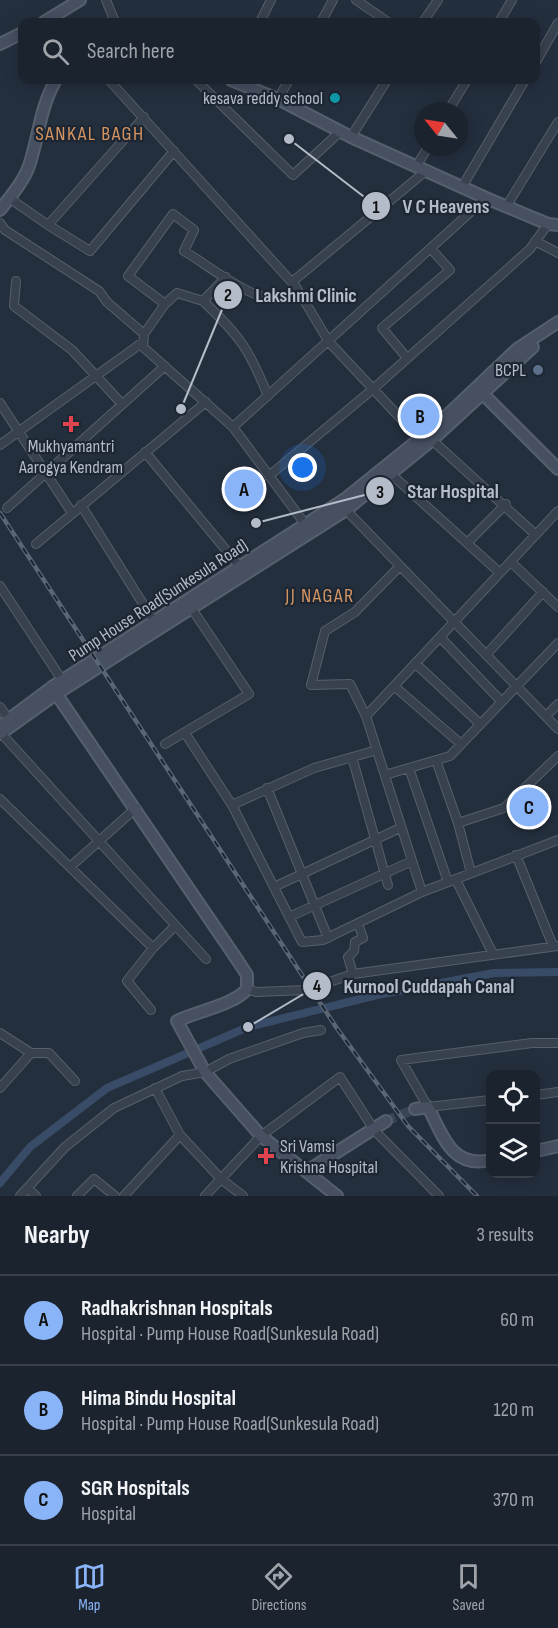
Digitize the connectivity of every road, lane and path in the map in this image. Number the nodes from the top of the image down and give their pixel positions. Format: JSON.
{"nodes":[{"id":1,"x":80,"y":0,"type":"edge"},
{"id":2,"x":106,"y":0,"type":"edge"},
{"id":3,"x":271,"y":0,"type":"edge"},
{"id":4,"x":333,"y":0,"type":"edge"},
{"id":5,"x":356,"y":0,"type":"edge"},
{"id":6,"x":438,"y":0,"type":"edge"},
{"id":7,"x":512,"y":0,"type":"edge"},
{"id":8,"x":51,"y":18,"type":"edge"},
{"id":9,"x":113,"y":18,"type":"edge"},
{"id":10,"x":262,"y":18,"type":"edge"},
{"id":11,"x":323,"y":18,"type":"edge"},
{"id":12,"x":382,"y":18,"type":"edge"},
{"id":13,"x":426,"y":18,"type":"edge"},
{"id":14,"x":501,"y":18,"type":"edge"},
{"id":15,"x":558,"y":23,"type":"edge"},
{"id":16,"x":18,"y":35,"type":"edge"},
{"id":17,"x":0,"y":44,"type":"edge"},
{"id":18,"x":540,"y":55,"type":"edge"},
{"id":19,"x":54,"y":84,"type":"edge"},
{"id":20,"x":113,"y":84,"type":"edge"},
{"id":21,"x":200,"y":84,"type":"edge"},
{"id":22,"x":242,"y":84,"type":"edge"},
{"id":23,"x":287,"y":84,"type":"edge"},
{"id":24,"x":384,"y":84,"type":"edge"},
{"id":25,"x":464,"y":84,"type":"edge"},
{"id":26,"x":523,"y":84,"type":"edge"},
{"id":27,"x":278,"y":99,"type":"junction"},
{"id":28,"x":453,"y":102,"type":"edge"},
{"id":29,"x":144,"y":117,"type":"junction"},
{"id":30,"x":558,"y":122,"type":"edge"},
{"id":31,"x":341,"y":131,"type":"junction"},
{"id":32,"x":351,"y":137,"type":"junction"},
{"id":33,"x":174,"y":151,"type":"junction"},
{"id":34,"x":425,"y":156,"type":"edge"},
{"id":35,"x":422,"y":168,"type":"junction"},
{"id":36,"x":462,"y":187,"type":"junction"},
{"id":37,"x":9,"y":198,"type":"junction"},
{"id":38,"x":486,"y":198,"type":"junction"},
{"id":39,"x":506,"y":207,"type":"junction"},
{"id":40,"x":0,"y":210,"type":"edge"},
{"id":41,"x":0,"y":222,"type":"edge"},
{"id":42,"x":553,"y":224,"type":"edge"},
{"id":43,"x":48,"y":225,"type":"junction"},
{"id":44,"x":535,"y":241,"type":"junction"},
{"id":45,"x":432,"y":250,"type":"junction"},
{"id":46,"x":558,"y":253,"type":"edge"},
{"id":47,"x":226,"y":277,"type":"junction"},
{"id":48,"x":16,"y":281,"type":"dead end"},
{"id":49,"x":294,"y":285,"type":"junction"},
{"id":50,"x":203,"y":301,"type":"junction"},
{"id":51,"x":165,"y":304,"type":"junction"},
{"id":52,"x":558,"y":322,"type":"edge"},
{"id":53,"x":558,"y":331,"type":"edge"},
{"id":54,"x":144,"y":338,"type":"junction"},
{"id":55,"x":329,"y":342,"type":"junction"},
{"id":56,"x":407,"y":358,"type":"junction"},
{"id":57,"x":165,"y":366,"type":"junction"},
{"id":58,"x":96,"y":376,"type":"junction"},
{"id":59,"x":373,"y":389,"type":"junction"},
{"id":60,"x":479,"y":390,"type":"junction"},
{"id":61,"x":268,"y":396,"type":"junction"},
{"id":62,"x":206,"y":402,"type":"junction"},
{"id":63,"x":0,"y":403,"type":"edge"},
{"id":64,"x":122,"y":404,"type":"junction"},
{"id":65,"x":233,"y":427,"type":"junction"},
{"id":66,"x":19,"y":431,"type":"junction"},
{"id":67,"x":420,"y":439,"type":"junction"},
{"id":68,"x":432,"y":440,"type":"junction"},
{"id":69,"x":0,"y":445,"type":"edge"},
{"id":70,"x":145,"y":452,"type":"junction"},
{"id":71,"x":558,"y":469,"type":"edge"},
{"id":72,"x":46,"y":473,"type":"junction"},
{"id":73,"x":391,"y":474,"type":"junction"},
{"id":74,"x":270,"y":475,"type":"junction"},
{"id":75,"x":506,"y":504,"type":"junction"},
{"id":76,"x":81,"y":505,"type":"junction"},
{"id":77,"x":8,"y":508,"type":"dead end"},
{"id":78,"x":346,"y":510,"type":"junction"},
{"id":79,"x":558,"y":511,"type":"edge"},
{"id":80,"x":72,"y":513,"type":"junction"},
{"id":81,"x":305,"y":524,"type":"junction"},
{"id":82,"x":536,"y":535,"type":"junction"},
{"id":83,"x":466,"y":543,"type":"junction"},
{"id":84,"x":36,"y":544,"type":"dead end"},
{"id":85,"x":511,"y":562,"type":"junction"},
{"id":86,"x":400,"y":566,"type":"junction"},
{"id":87,"x":240,"y":567,"type":"junction"},
{"id":88,"x":500,"y":573,"type":"junction"},
{"id":89,"x":0,"y":586,"type":"edge"},
{"id":90,"x":543,"y":592,"type":"junction"},
{"id":91,"x":190,"y":606,"type":"junction"},
{"id":92,"x":558,"y":607,"type":"edge"},
{"id":93,"x":454,"y":622,"type":"junction"},
{"id":94,"x":155,"y":623,"type":"junction"},
{"id":95,"x":440,"y":637,"type":"junction"},
{"id":96,"x":558,"y":643,"type":"edge"},
{"id":97,"x":486,"y":655,"type":"junction"},
{"id":98,"x":415,"y":663,"type":"junction"},
{"id":99,"x":62,"y":680,"type":"junction"},
{"id":100,"x":394,"y":686,"type":"junction"},
{"id":101,"x":517,"y":686,"type":"junction"},
{"id":102,"x":54,"y":690,"type":"junction"},
{"id":103,"x":500,"y":700,"type":"junction"},
{"id":104,"x":558,"y":704,"type":"edge"},
{"id":105,"x":0,"y":707,"type":"edge"},
{"id":106,"x":366,"y":716,"type":"junction"},
{"id":107,"x":546,"y":716,"type":"junction"},
{"id":108,"x":479,"y":723,"type":"junction"},
{"id":109,"x":2,"y":729,"type":"edge"},
{"id":110,"x":558,"y":729,"type":"edge"},
{"id":111,"x":185,"y":733,"type":"junction"},
{"id":112,"x":165,"y":744,"type":"dead end"},
{"id":113,"x":461,"y":744,"type":"junction"},
{"id":114,"x":377,"y":750,"type":"junction"},
{"id":115,"x":558,"y":756,"type":"edge"},
{"id":116,"x":352,"y":757,"type":"junction"},
{"id":117,"x":436,"y":760,"type":"junction"},
{"id":118,"x":409,"y":768,"type":"junction"},
{"id":119,"x":385,"y":775,"type":"junction"},
{"id":120,"x":267,"y":788,"type":"junction"},
{"id":121,"x":0,"y":799,"type":"edge"},
{"id":122,"x":231,"y":805,"type":"junction"},
{"id":123,"x":135,"y":807,"type":"junction"},
{"id":124,"x":458,"y":823,"type":"junction"},
{"id":125,"x":400,"y":828,"type":"junction"},
{"id":126,"x":97,"y":841,"type":"junction"},
{"id":127,"x":375,"y":841,"type":"junction"},
{"id":128,"x":557,"y":843,"type":"edge"},
{"id":129,"x":516,"y":855,"type":"junction"},
{"id":130,"x":412,"y":861,"type":"junction"},
{"id":131,"x":70,"y":867,"type":"junction"},
{"id":132,"x":383,"y":872,"type":"junction"},
{"id":133,"x":471,"y":873,"type":"junction"},
{"id":134,"x":302,"y":874,"type":"junction"},
{"id":135,"x":452,"y":881,"type":"junction"},
{"id":136,"x":388,"y":885,"type":"dead end"},
{"id":137,"x":274,"y":887,"type":"junction"},
{"id":138,"x":422,"y":892,"type":"junction"},
{"id":139,"x":314,"y":905,"type":"junction"},
{"id":140,"x":289,"y":917,"type":"junction"},
{"id":141,"x":358,"y":923,"type":"junction"},
{"id":142,"x":174,"y":926,"type":"junction"},
{"id":143,"x":327,"y":938,"type":"junction"},
{"id":144,"x":555,"y":946,"type":"edge"},
{"id":145,"x":153,"y":948,"type":"junction"},
{"id":146,"x":493,"y":954,"type":"junction"},
{"id":147,"x":206,"y":959,"type":"dead end"},
{"id":148,"x":353,"y":974,"type":"junction"},
{"id":149,"x":246,"y":989,"type":"junction"},
{"id":150,"x":151,"y":1010,"type":"dead end"},
{"id":151,"x":321,"y":1030,"type":"dead end"},
{"id":152,"x":0,"y":1033,"type":"edge"},
{"id":153,"x":558,"y":1042,"type":"edge"},
{"id":154,"x":31,"y":1053,"type":"junction"},
{"id":155,"x":204,"y":1068,"type":"junction"},
{"id":156,"x":75,"y":1081,"type":"dead end"},
{"id":157,"x":0,"y":1088,"type":"edge"},
{"id":158,"x":155,"y":1088,"type":"junction"},
{"id":159,"x":558,"y":1092,"type":"edge"},
{"id":160,"x":540,"y":1094,"type":"edge"},
{"id":161,"x":486,"y":1101,"type":"edge"},
{"id":162,"x":420,"y":1109,"type":"junction"},
{"id":163,"x":388,"y":1123,"type":"tunnel mouth"},
{"id":164,"x":376,"y":1131,"type":"junction"},
{"id":165,"x":180,"y":1135,"type":"junction"},
{"id":166,"x":261,"y":1136,"type":"junction"},
{"id":167,"x":558,"y":1146,"type":"edge"},
{"id":168,"x":540,"y":1149,"type":"edge"},
{"id":169,"x":486,"y":1161,"type":"edge"},
{"id":170,"x":307,"y":1171,"type":"junction"},
{"id":171,"x":221,"y":1179,"type":"junction"},
{"id":172,"x":27,"y":1188,"type":"junction"},
{"id":173,"x":438,"y":1195,"type":"edge"},
{"id":174,"x":20,"y":1196,"type":"edge"},
{"id":175,"x":36,"y":1196,"type":"edge"},
{"id":176,"x":77,"y":1196,"type":"edge"},
{"id":177,"x":115,"y":1196,"type":"edge"},
{"id":178,"x":124,"y":1196,"type":"edge"},
{"id":179,"x":205,"y":1196,"type":"edge"},
{"id":180,"x":243,"y":1196,"type":"edge"},
{"id":181,"x":337,"y":1196,"type":"edge"}],
"edges":[{"from":1,"to":8,"type":"street"},
{"from":2,"to":9,"type":"street"},
{"from":3,"to":10,"type":"street"},
{"from":4,"to":11,"type":"street"},
{"from":5,"to":12,"type":"street"},
{"from":6,"to":13,"type":"street"},
{"from":7,"to":14,"type":"street"},
{"from":15,"to":18,"type":"street"},
{"from":16,"to":17,"type":"street"},
{"from":19,"to":37,"type":"street"},
{"from":20,"to":29,"type":"street"},
{"from":21,"to":31,"type":"street"},
{"from":22,"to":27,"type":"street"},
{"from":23,"to":27,"type":"street"},
{"from":24,"to":32,"type":"street"},
{"from":25,"to":28,"type":"street"},
{"from":26,"to":36,"type":"street"},
{"from":27,"to":31,"type":"street"},
{"from":29,"to":33,"type":"street"},
{"from":29,"to":43,"type":"street"},
{"from":30,"to":39,"type":"street"},
{"from":31,"to":32,"type":"street"},
{"from":32,"to":35,"type":"street"},
{"from":33,"to":43,"type":"street"},
{"from":33,"to":49,"type":"street"},
{"from":34,"to":35,"type":"street"},
{"from":35,"to":36,"type":"street"},
{"from":35,"to":49,"type":"street"},
{"from":36,"to":38,"type":"street"},
{"from":37,"to":40,"type":"street"},
{"from":37,"to":43,"type":"street"},
{"from":38,"to":39,"type":"street"},
{"from":38,"to":45,"type":"street"},
{"from":39,"to":42,"type":"street"},
{"from":41,"to":54,"type":"street"},
{"from":42,"to":44,"type":"street"},
{"from":44,"to":46,"type":"street"},
{"from":44,"to":56,"type":"street"},
{"from":45,"to":55,"type":"street"},
{"from":45,"to":56,"type":"street"},
{"from":47,"to":49,"type":"street"},
{"from":47,"to":50,"type":"street"},
{"from":47,"to":51,"type":"street"},
{"from":48,"to":58,"type":"street"},
{"from":49,"to":55,"type":"street"},
{"from":50,"to":51,"type":"street"},
{"from":50,"to":61,"type":"street"},
{"from":51,"to":54,"type":"street"},
{"from":52,"to":60,"type":"street","name":"Pump House Road(Sunkesula Road)"},
{"from":53,"to":60,"type":"street"},
{"from":54,"to":57,"type":"street"},
{"from":54,"to":58,"type":"street"},
{"from":55,"to":59,"type":"street"},
{"from":55,"to":61,"type":"street"},
{"from":56,"to":59,"type":"street"},
{"from":57,"to":62,"type":"street"},
{"from":57,"to":64,"type":"street"},
{"from":58,"to":64,"type":"street"},
{"from":58,"to":66,"type":"street"},
{"from":59,"to":67,"type":"street"},
{"from":59,"to":74,"type":"street"},
{"from":60,"to":67,"type":"street","name":"Pump House Road(Sunkesula Road)"},
{"from":60,"to":68,"type":"street"},
{"from":60,"to":71,"type":"street"},
{"from":61,"to":65,"type":"street"},
{"from":62,"to":65,"type":"street"},
{"from":62,"to":70,"type":"street"},
{"from":63,"to":66,"type":"street"},
{"from":64,"to":72,"type":"street"},
{"from":65,"to":74,"type":"street"},
{"from":66,"to":69,"type":"street"},
{"from":66,"to":72,"type":"street"},
{"from":67,"to":68,"type":"street"},
{"from":67,"to":81,"type":"street","name":"Pump House Road(Sunkesula Road)"},
{"from":68,"to":73,"type":"street"},
{"from":68,"to":75,"type":"street"},
{"from":70,"to":76,"type":"street"},
{"from":70,"to":87,"type":"street"},
{"from":72,"to":77,"type":"street"},
{"from":72,"to":80,"type":"street"},
{"from":73,"to":78,"type":"street"},
{"from":73,"to":83,"type":"street"},
{"from":74,"to":81,"type":"street"},
{"from":75,"to":82,"type":"street"},
{"from":75,"to":83,"type":"street"},
{"from":76,"to":80,"type":"street"},
{"from":76,"to":94,"type":"street"},
{"from":78,"to":86,"type":"street"},
{"from":78,"to":91,"type":"street"},
{"from":79,"to":82,"type":"street"},
{"from":80,"to":84,"type":"street"},
{"from":81,"to":87,"type":"street","name":"Pump House Road(Sunkesula Road)"},
{"from":82,"to":85,"type":"street"},
{"from":83,"to":88,"type":"street"},
{"from":85,"to":88,"type":"street"},
{"from":85,"to":90,"type":"street"},
{"from":86,"to":93,"type":"street"},
{"from":86,"to":106,"type":"street"},
{"from":87,"to":91,"type":"street","name":"Pump House Road(Sunkesula Road)"},
{"from":88,"to":93,"type":"street"},
{"from":89,"to":99,"type":"street"},
{"from":90,"to":92,"type":"street"},
{"from":90,"to":97,"type":"street"},
{"from":91,"to":94,"type":"street","name":"Pump House Road(Sunkesula Road)"},
{"from":91,"to":102,"type":"street"},
{"from":91,"to":111,"type":"street"},
{"from":93,"to":95,"type":"street"},
{"from":93,"to":97,"type":"street"},
{"from":94,"to":99,"type":"street","name":"Pump House Road(Sunkesula Road)"},
{"from":95,"to":98,"type":"street"},
{"from":95,"to":103,"type":"street"},
{"from":96,"to":101,"type":"street"},
{"from":97,"to":101,"type":"street"},
{"from":98,"to":100,"type":"street"},
{"from":98,"to":108,"type":"street"},
{"from":99,"to":102,"type":"street","name":"Pump House Road(Sunkesula Road)"},
{"from":100,"to":106,"type":"street"},
{"from":100,"to":113,"type":"street"},
{"from":101,"to":103,"type":"street"},
{"from":101,"to":107,"type":"street"},
{"from":102,"to":109,"type":"street","name":"Pump House Road(Sunkesula Road)"},
{"from":102,"to":109,"type":"street"},
{"from":102,"to":123,"type":"street"},
{"from":103,"to":108,"type":"street"},
{"from":104,"to":107,"type":"street"},
{"from":105,"to":109,"type":"street"},
{"from":106,"to":114,"type":"street"},
{"from":107,"to":110,"type":"street"},
{"from":108,"to":113,"type":"street"},
{"from":109,"to":126,"type":"street"},
{"from":111,"to":112,"type":"street"},
{"from":111,"to":122,"type":"street"},
{"from":113,"to":117,"type":"street"},
{"from":114,"to":116,"type":"street"},
{"from":114,"to":119,"type":"street"},
{"from":115,"to":124,"type":"street"},
{"from":116,"to":120,"type":"street"},
{"from":116,"to":127,"type":"street"},
{"from":117,"to":118,"type":"street"},
{"from":117,"to":124,"type":"street"},
{"from":118,"to":119,"type":"street"},
{"from":118,"to":135,"type":"street"},
{"from":119,"to":125,"type":"street"},
{"from":120,"to":122,"type":"street"},
{"from":120,"to":134,"type":"street"},
{"from":121,"to":131,"type":"street"},
{"from":122,"to":137,"type":"street"},
{"from":123,"to":126,"type":"street"},
{"from":123,"to":149,"type":"street"},
{"from":124,"to":133,"type":"street"},
{"from":125,"to":127,"type":"street"},
{"from":125,"to":130,"type":"street"},
{"from":126,"to":131,"type":"street"},
{"from":126,"to":142,"type":"street"},
{"from":127,"to":132,"type":"street"},
{"from":127,"to":134,"type":"street"},
{"from":128,"to":129,"type":"street"},
{"from":129,"to":133,"type":"street"},
{"from":129,"to":144,"type":"street"},
{"from":130,"to":132,"type":"street"},
{"from":130,"to":138,"type":"street"},
{"from":131,"to":145,"type":"street"},
{"from":132,"to":136,"type":"street"},
{"from":132,"to":139,"type":"street"},
{"from":133,"to":135,"type":"street"},
{"from":134,"to":137,"type":"street"},
{"from":134,"to":139,"type":"street"},
{"from":135,"to":138,"type":"street"},
{"from":135,"to":146,"type":"street"},
{"from":137,"to":140,"type":"street"},
{"from":138,"to":141,"type":"street"},
{"from":139,"to":140,"type":"street"},
{"from":139,"to":143,"type":"street"},
{"from":140,"to":143,"type":"street"},
{"from":141,"to":143,"type":"street"},
{"from":141,"to":148,"type":"street"},
{"from":142,"to":145,"type":"street"},
{"from":142,"to":147,"type":"street"},
{"from":144,"to":146,"type":"street"},
{"from":145,"to":150,"type":"street"},
{"from":146,"to":148,"type":"street"},
{"from":148,"to":149,"type":"street"},
{"from":149,"to":155,"type":"street"},
{"from":151,"to":155,"type":"street"},
{"from":152,"to":154,"type":"street"},
{"from":153,"to":162,"type":"street"},
{"from":154,"to":156,"type":"street"},
{"from":154,"to":157,"type":"street"},
{"from":155,"to":158,"type":"street"},
{"from":155,"to":166,"type":"street"},
{"from":158,"to":165,"type":"street"},
{"from":158,"to":172,"type":"street"},
{"from":159,"to":160,"type":"street"},
{"from":161,"to":162,"type":"street"},
{"from":162,"to":169,"type":"street"},
{"from":163,"to":164,"type":"street"},
{"from":164,"to":166,"type":"street"},
{"from":164,"to":170,"type":"street"},
{"from":164,"to":173,"type":"street"},
{"from":165,"to":171,"type":"street"},
{"from":165,"to":178,"type":"street"},
{"from":166,"to":170,"type":"street"},
{"from":166,"to":171,"type":"street"},
{"from":167,"to":168,"type":"street"},
{"from":170,"to":181,"type":"street"},
{"from":171,"to":179,"type":"street"},
{"from":171,"to":180,"type":"street"},
{"from":172,"to":174,"type":"street"},
{"from":172,"to":175,"type":"street"},
{"from":176,"to":177,"type":"street"}]}
